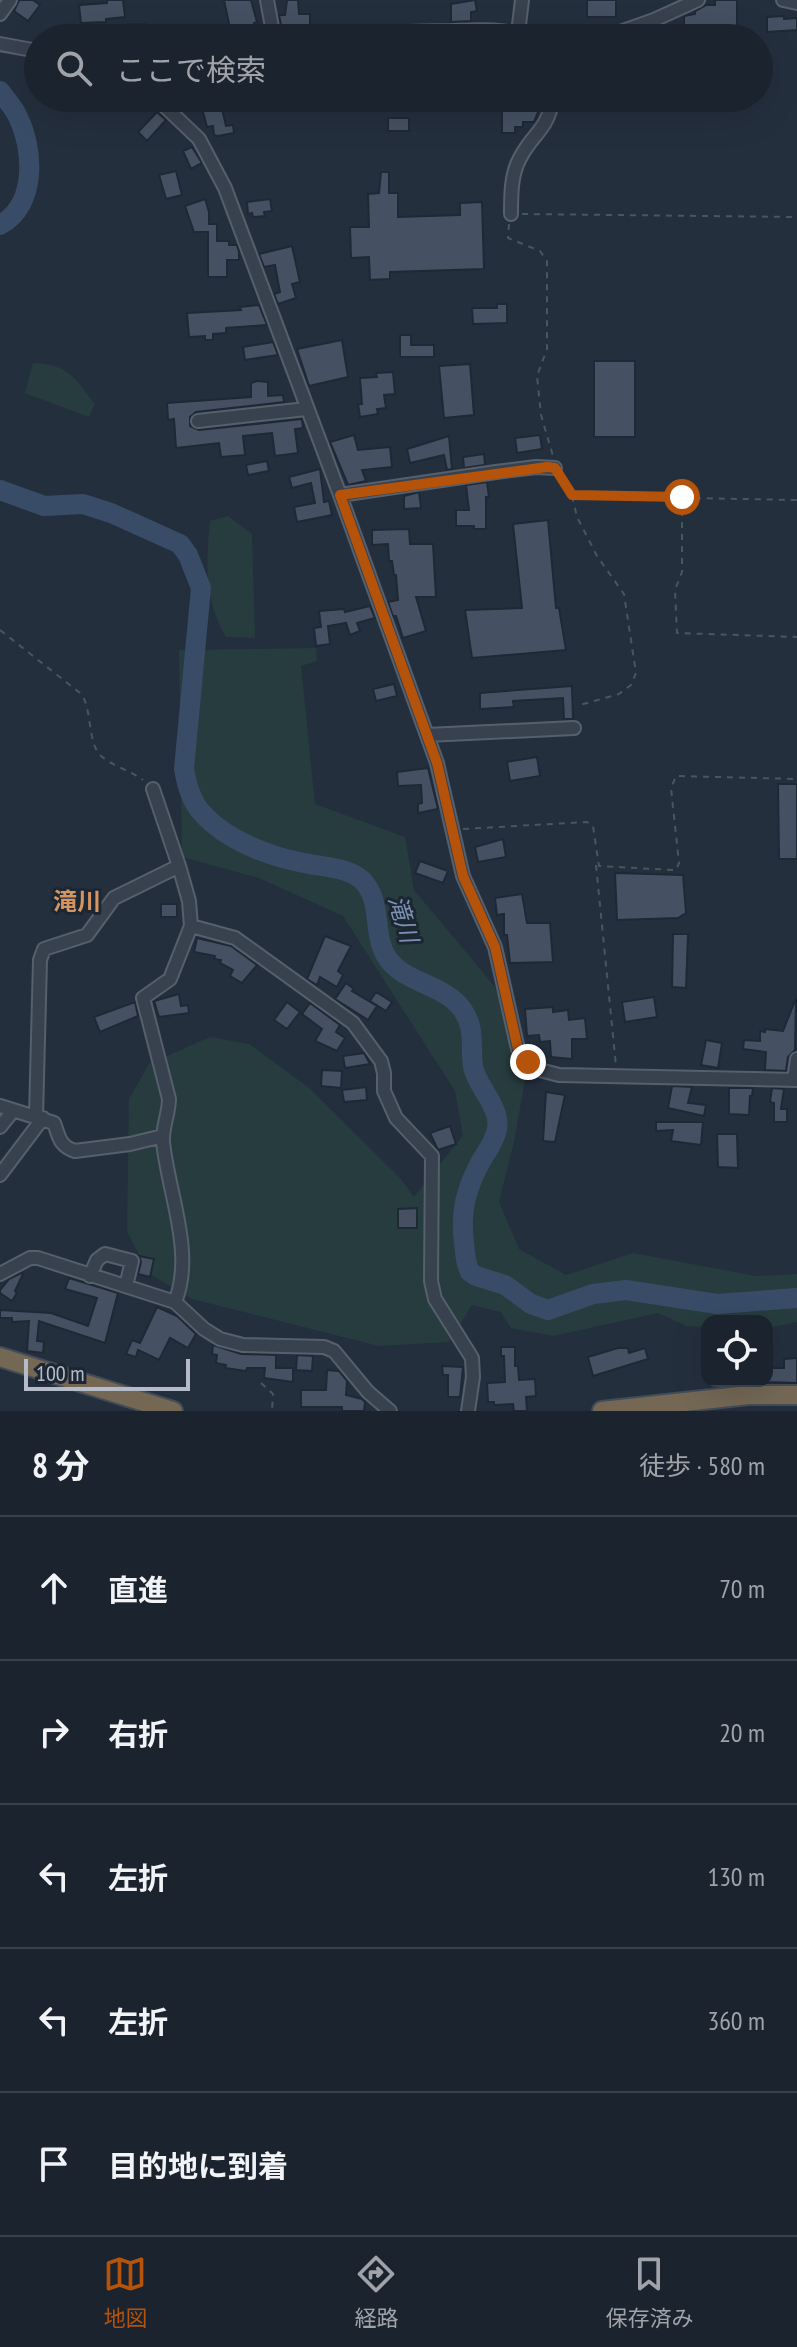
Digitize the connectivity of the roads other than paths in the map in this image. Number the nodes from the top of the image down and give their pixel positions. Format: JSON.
{"nodes":[{"id":1,"x":10,"y":0,"type":"edge"},
{"id":2,"x":267,"y":0,"type":"edge"},
{"id":3,"x":522,"y":0,"type":"edge"},
{"id":4,"x":698,"y":0,"type":"edge"},
{"id":5,"x":783,"y":0,"type":"edge"},
{"id":6,"x":797,"y":3,"type":"edge"},
{"id":7,"x":0,"y":14,"type":"edge"},
{"id":8,"x":271,"y":24,"type":"edge"},
{"id":9,"x":523,"y":24,"type":"edge"},
{"id":10,"x":643,"y":24,"type":"edge"},
{"id":11,"x":0,"y":44,"type":"edge"},
{"id":12,"x":24,"y":48,"type":"edge"},
{"id":13,"x":171,"y":112,"type":"edge"},
{"id":14,"x":550,"y":112,"type":"edge"},
{"id":15,"x":511,"y":214,"type":"road end"},
{"id":16,"x":306,"y":409,"type":"junction"},
{"id":17,"x":198,"y":421,"type":"dead end"},
{"id":18,"x":555,"y":468,"type":"road end"},
{"id":19,"x":340,"y":495,"type":"junction"},
{"id":20,"x":574,"y":728,"type":"dead end"},
{"id":21,"x":427,"y":735,"type":"junction"},
{"id":22,"x":153,"y":789,"type":"road end"},
{"id":23,"x":179,"y":866,"type":"junction"},
{"id":24,"x":191,"y":926,"type":"junction"},
{"id":25,"x":797,"y":1059,"type":"edge"},
{"id":26,"x":795,"y":1080,"type":"edge"},
{"id":27,"x":6,"y":1109,"type":"edge"},
{"id":28,"x":39,"y":1117,"type":"junction"},
{"id":29,"x":0,"y":1127,"type":"edge"},
{"id":30,"x":163,"y":1136,"type":"junction"},
{"id":31,"x":0,"y":1175,"type":"edge"},
{"id":32,"x":0,"y":1274,"type":"edge"},
{"id":33,"x":90,"y":1276,"type":"junction"},
{"id":34,"x":126,"y":1286,"type":"junction"},
{"id":35,"x":175,"y":1302,"type":"junction"},
{"id":36,"x":0,"y":1357,"type":"edge"},
{"id":37,"x":797,"y":1395,"type":"edge"},
{"id":38,"x":173,"y":1411,"type":"edge"},
{"id":39,"x":390,"y":1411,"type":"edge"},
{"id":40,"x":468,"y":1411,"type":"edge"},
{"id":41,"x":602,"y":1411,"type":"edge"}],
"edges":[{"from":1,"to":7,"type":"street"},
{"from":2,"to":8,"type":"street"},
{"from":3,"to":9,"type":"street"},
{"from":4,"to":10,"type":"street"},
{"from":5,"to":6,"type":"street"},
{"from":11,"to":12,"type":"street"},
{"from":13,"to":16,"type":"street"},
{"from":14,"to":15,"type":"street"},
{"from":16,"to":17,"type":"street"},
{"from":16,"to":19,"type":"street"},
{"from":18,"to":19,"type":"street"},
{"from":19,"to":21,"type":"street"},
{"from":20,"to":21,"type":"street"},
{"from":21,"to":26,"type":"street"},
{"from":22,"to":23,"type":"street"},
{"from":23,"to":24,"type":"street"},
{"from":23,"to":28,"type":"street"},
{"from":24,"to":30,"type":"street"},
{"from":24,"to":40,"type":"street"},
{"from":25,"to":26,"type":"street"},
{"from":27,"to":28,"type":"street"},
{"from":27,"to":29,"type":"street"},
{"from":28,"to":30,"type":"street"},
{"from":28,"to":31,"type":"street"},
{"from":30,"to":35,"type":"street"},
{"from":32,"to":33,"type":"street"},
{"from":33,"to":34,"type":"street"},
{"from":33,"to":34,"type":"street"},
{"from":34,"to":35,"type":"street"},
{"from":35,"to":39,"type":"street"},
{"from":36,"to":38,"type":"highway"},
{"from":37,"to":41,"type":"highway"}]}
